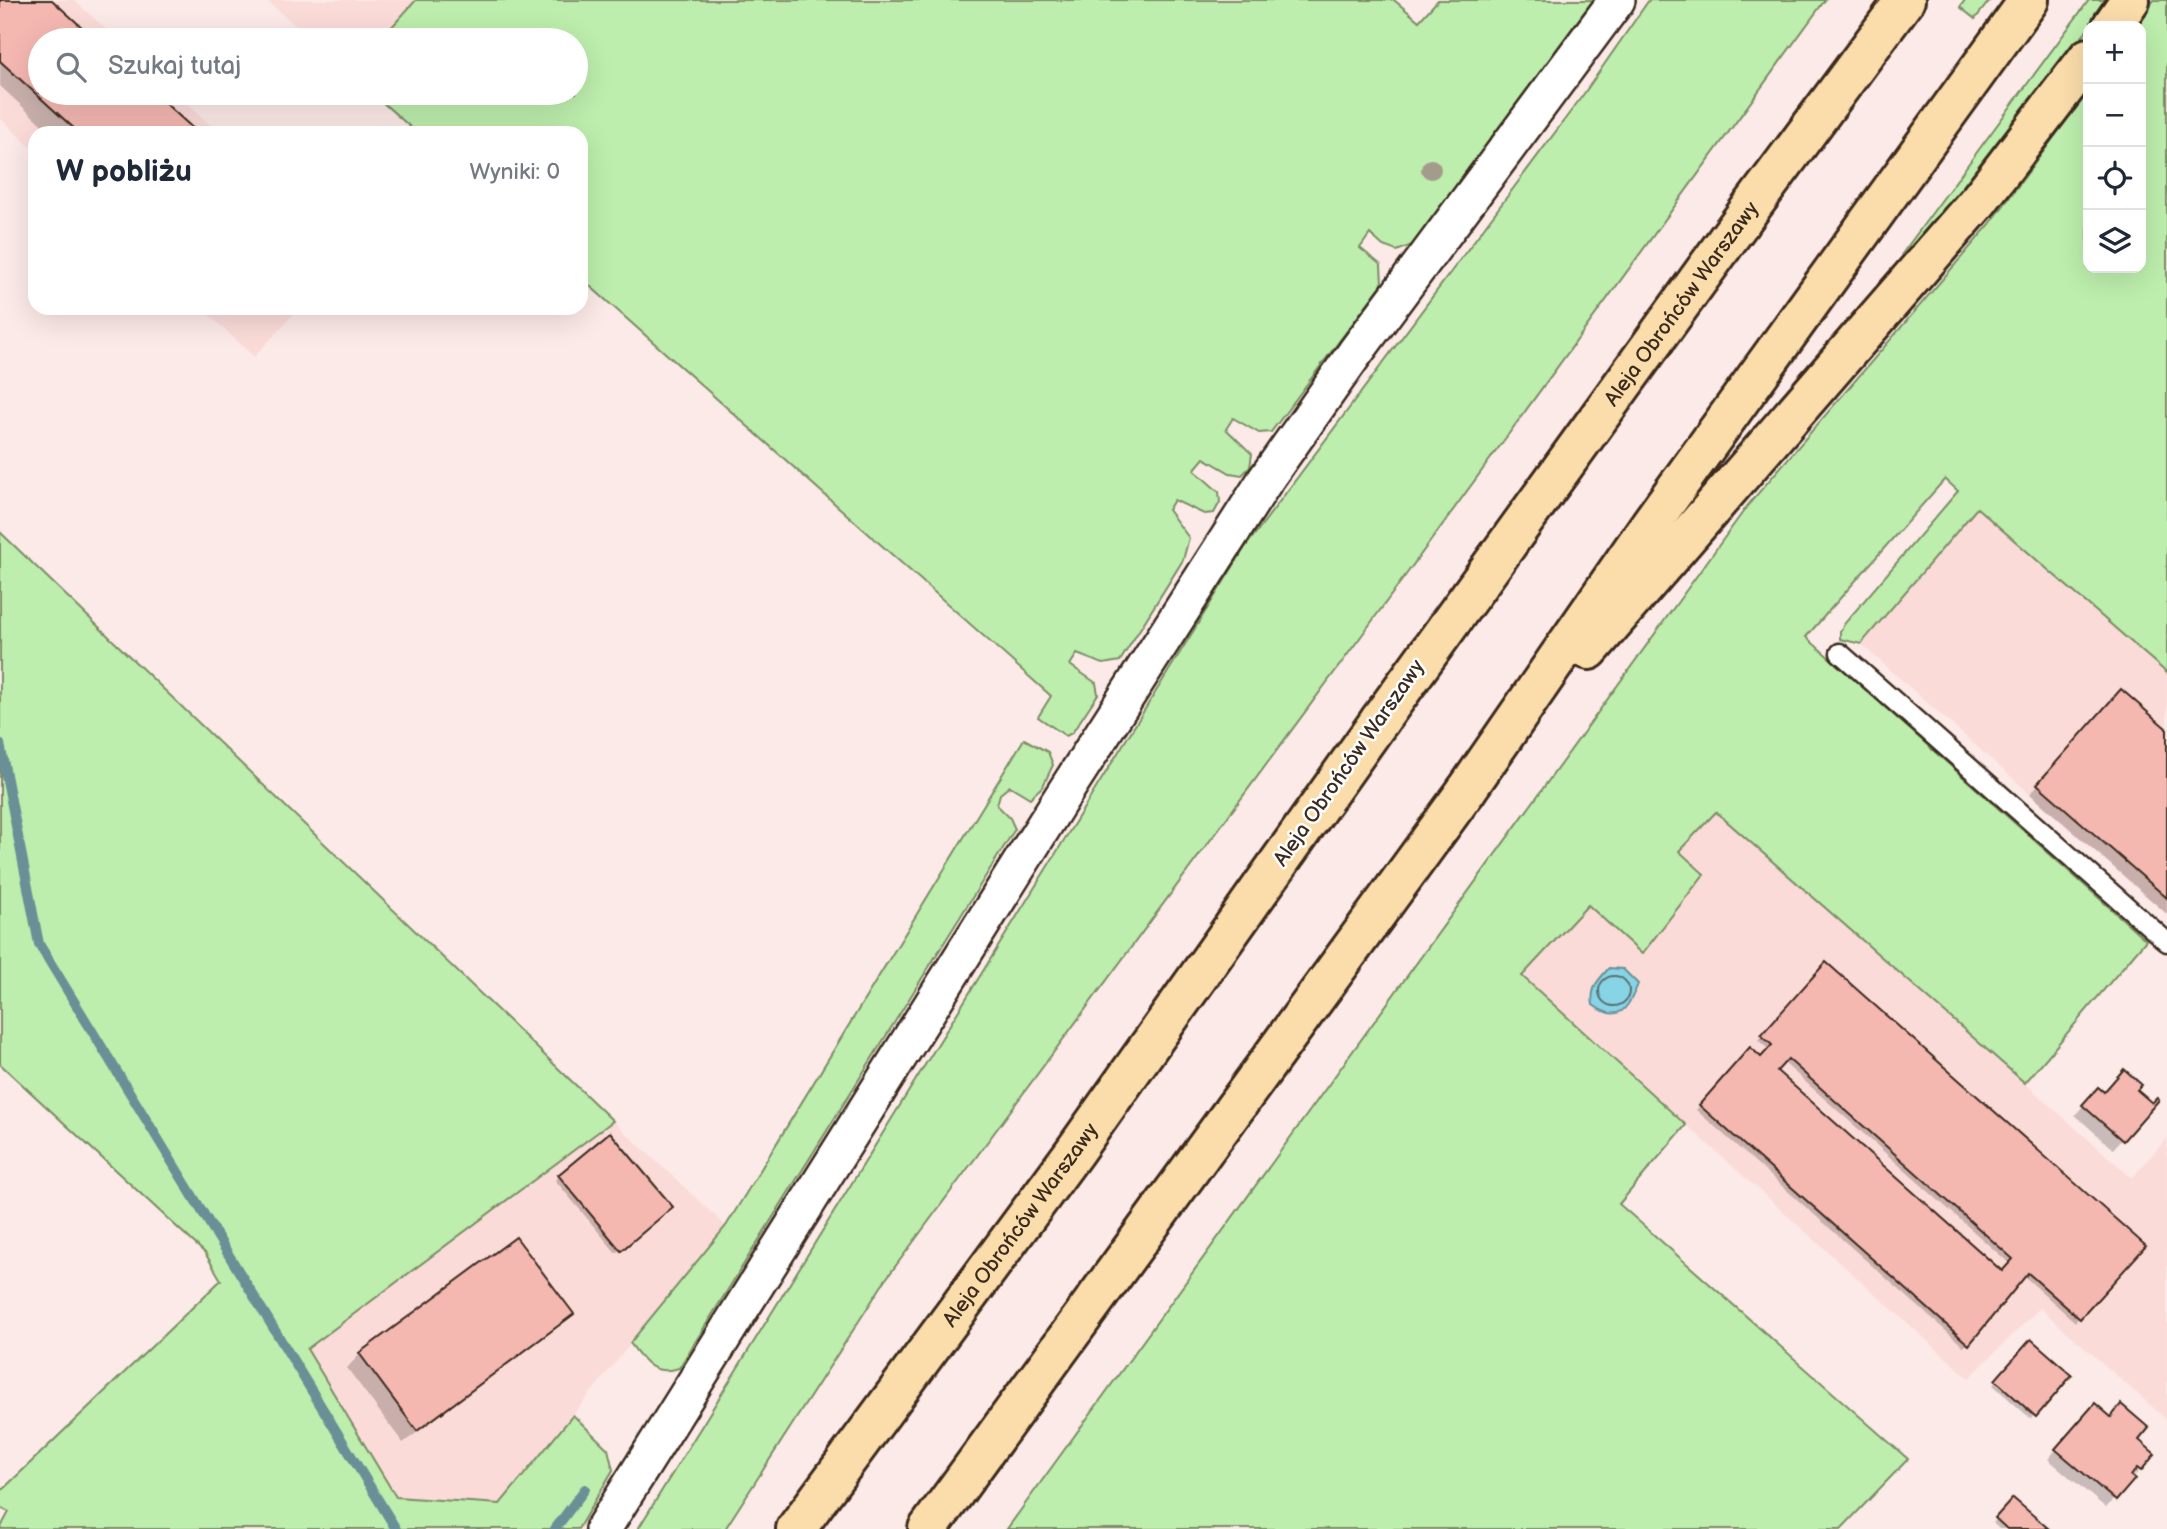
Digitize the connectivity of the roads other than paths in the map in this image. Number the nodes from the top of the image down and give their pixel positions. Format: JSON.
{"nodes":[{"id":1,"x":1617,"y":0,"type":"edge"},
{"id":2,"x":1905,"y":0,"type":"edge"},
{"id":3,"x":2029,"y":0,"type":"edge"},
{"id":4,"x":2130,"y":0,"type":"edge"},
{"id":5,"x":2115,"y":21,"type":"edge"},
{"id":6,"x":2083,"y":65,"type":"edge"},
{"id":7,"x":1840,"y":653,"type":"dead end"},
{"id":8,"x":1466,"y":791,"type":"junction"},
{"id":9,"x":2167,"y":942,"type":"edge"},
{"id":10,"x":603,"y":1529,"type":"edge"},
{"id":11,"x":796,"y":1529,"type":"edge"},
{"id":12,"x":928,"y":1529,"type":"edge"}],
"edges":[{"from":1,"to":10,"type":"street"},
{"from":2,"to":11,"type":"main road","name":"Aleja Obrońców Warszawy"},
{"from":3,"to":8,"type":"main road"},
{"from":4,"to":5,"type":"main road"},
{"from":6,"to":8,"type":"main road"},
{"from":7,"to":9,"type":"lane"},
{"from":8,"to":12,"type":"main road"}]}
